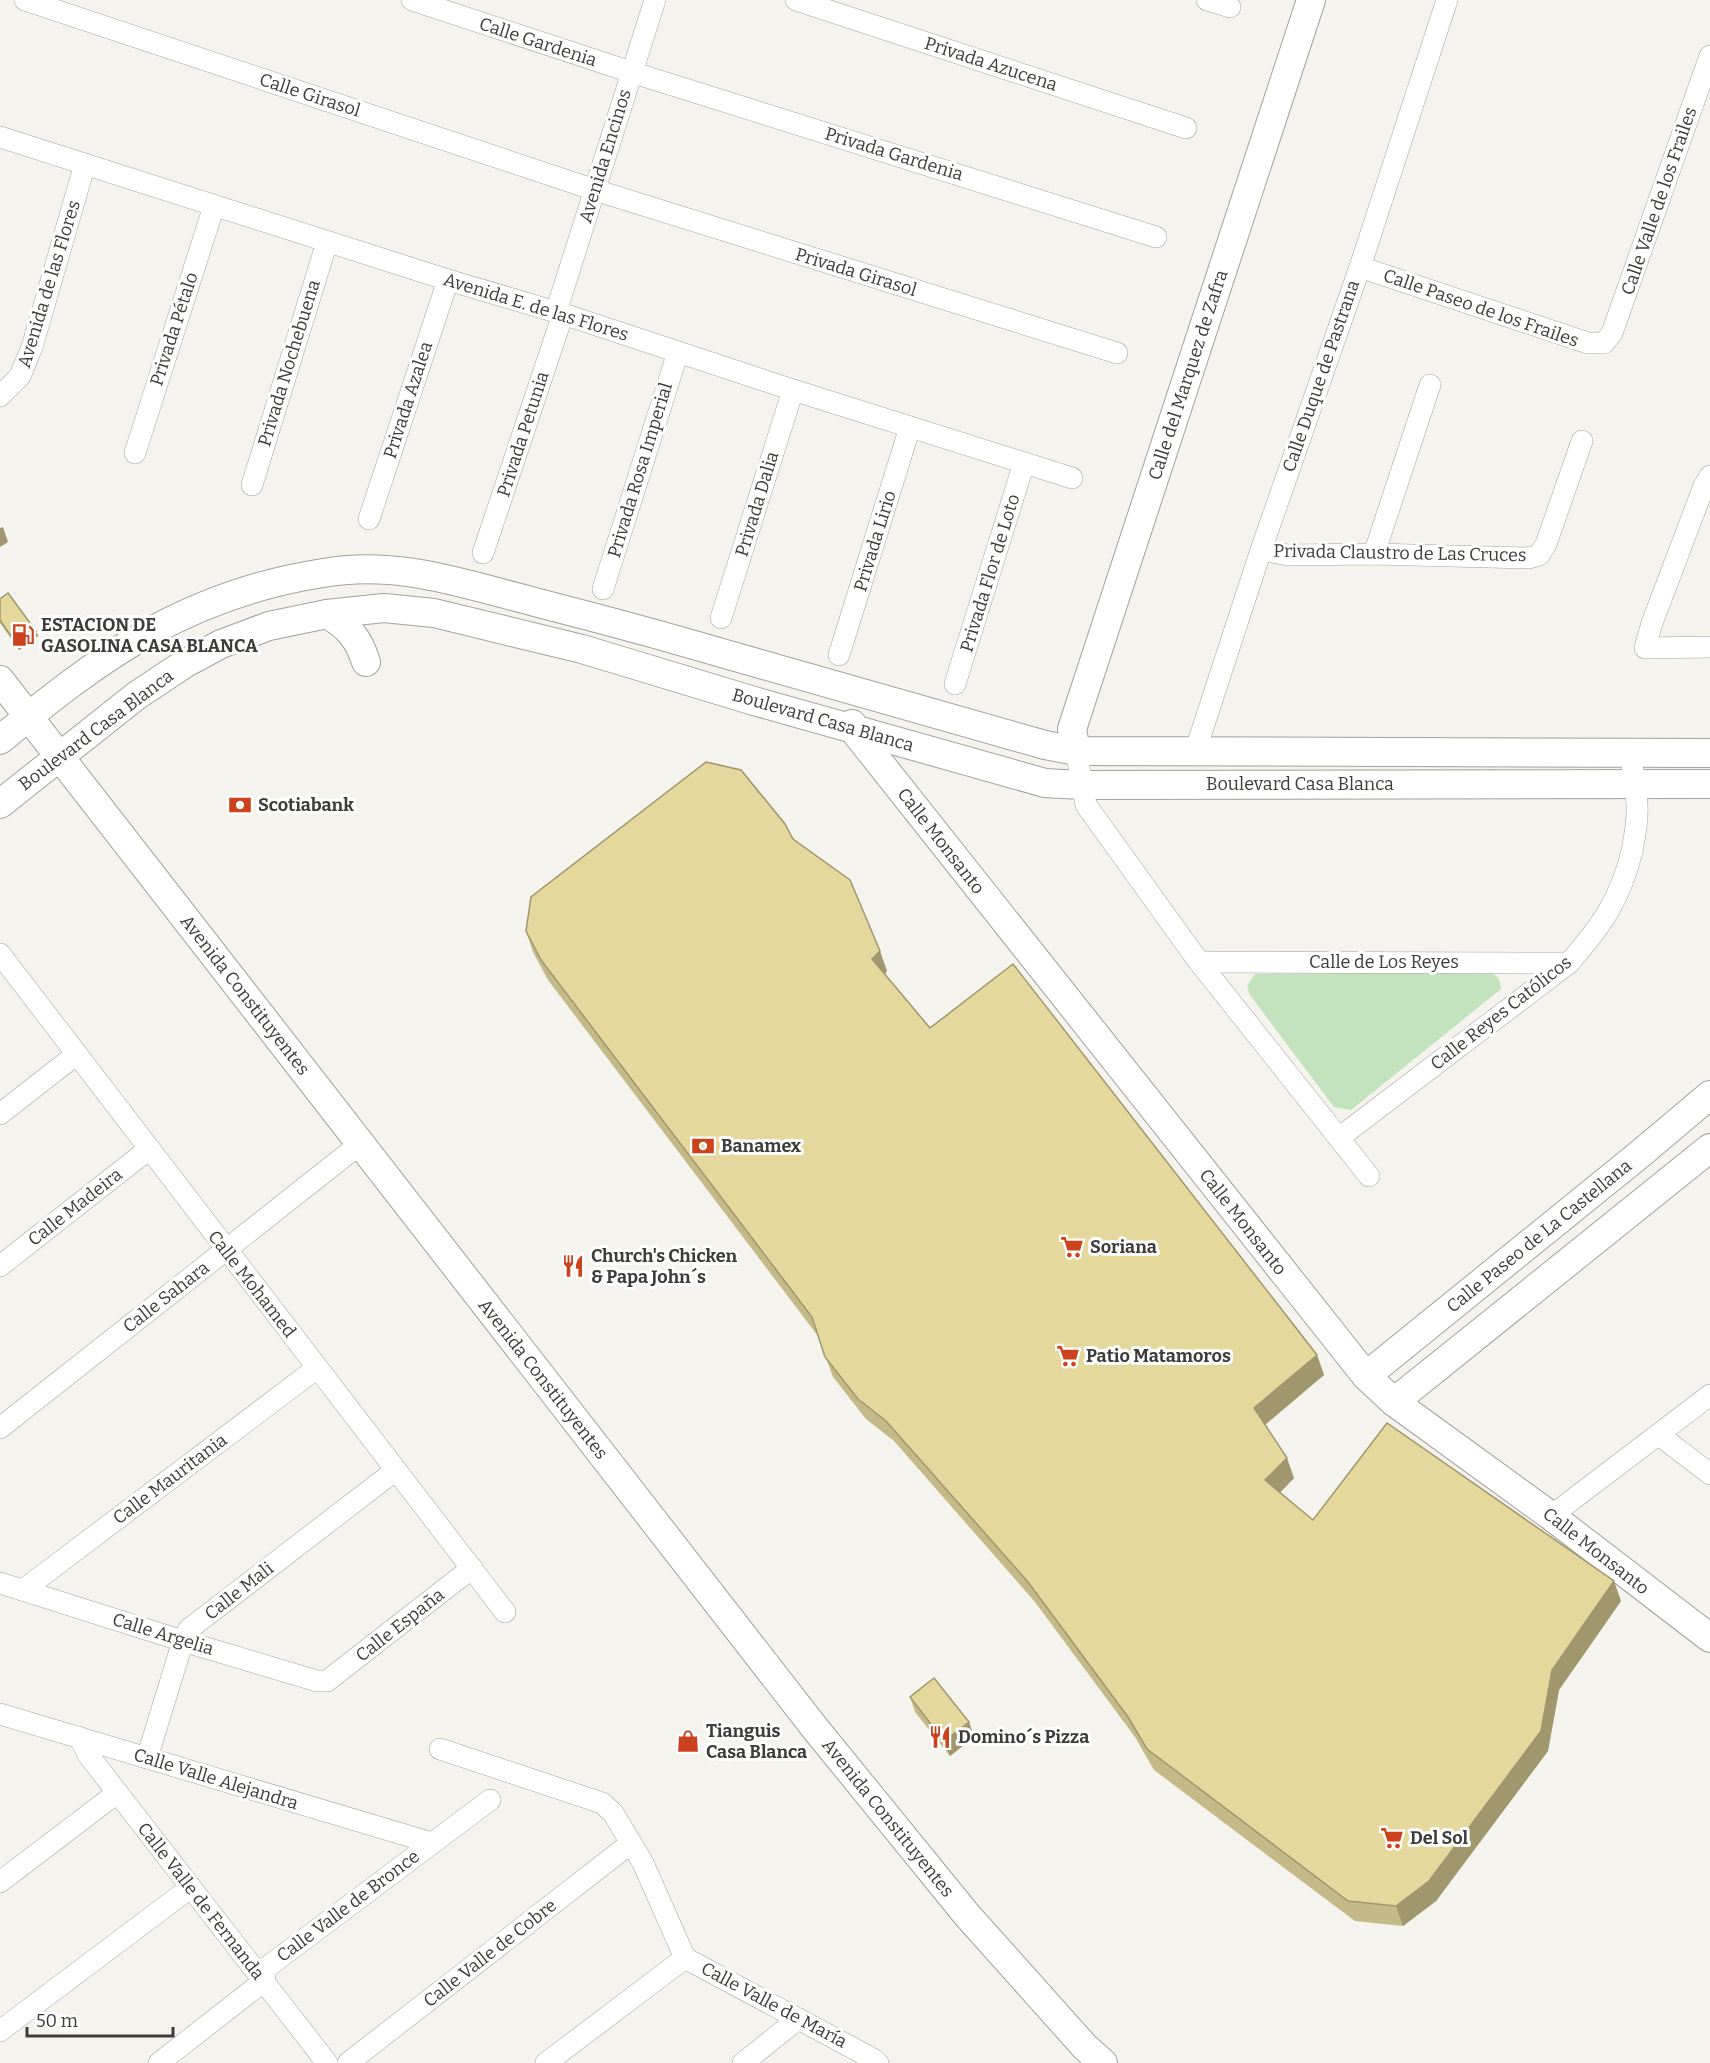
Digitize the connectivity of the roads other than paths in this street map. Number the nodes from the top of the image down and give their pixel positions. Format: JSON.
{"nodes":[{"id":1,"x":25,"y":0,"type":"edge"},
{"id":2,"x":412,"y":0,"type":"edge"},
{"id":3,"x":655,"y":0,"type":"edge"},
{"id":4,"x":796,"y":0,"type":"edge"},
{"id":5,"x":1207,"y":0,"type":"edge"},
{"id":6,"x":1311,"y":0,"type":"edge"},
{"id":7,"x":1447,"y":0,"type":"edge"},
{"id":8,"x":1230,"y":7,"type":"dead end"},
{"id":9,"x":1710,"y":56,"type":"edge"},
{"id":10,"x":631,"y":72,"type":"junction"},
{"id":11,"x":1186,"y":128,"type":"dead end"},
{"id":12,"x":0,"y":137,"type":"edge"},
{"id":13,"x":85,"y":164,"type":"junction"},
{"id":14,"x":595,"y":190,"type":"junction"},
{"id":15,"x":214,"y":206,"type":"junction"},
{"id":16,"x":1156,"y":237,"type":"dead end"},
{"id":17,"x":327,"y":242,"type":"junction"},
{"id":18,"x":1360,"y":267,"type":"junction"},
{"id":19,"x":448,"y":280,"type":"junction"},
{"id":20,"x":560,"y":313,"type":"junction"},
{"id":21,"x":1604,"y":343,"type":"joint"},
{"id":22,"x":678,"y":352,"type":"junction"},
{"id":23,"x":1117,"y":353,"type":"dead end"},
{"id":24,"x":1430,"y":385,"type":"dead end"},
{"id":25,"x":793,"y":390,"type":"junction"},
{"id":26,"x":0,"y":396,"type":"edge"},
{"id":27,"x":910,"y":427,"type":"junction"},
{"id":28,"x":1582,"y":441,"type":"dead end"},
{"id":29,"x":135,"y":453,"type":"dead end"},
{"id":30,"x":1024,"y":463,"type":"junction"},
{"id":31,"x":1710,"y":476,"type":"edge"},
{"id":32,"x":1072,"y":478,"type":"dead end"},
{"id":33,"x":252,"y":485,"type":"dead end"},
{"id":34,"x":369,"y":519,"type":"dead end"},
{"id":35,"x":1261,"y":550,"type":"junction"},
{"id":36,"x":483,"y":553,"type":"dead end"},
{"id":37,"x":1374,"y":554,"type":"junction"},
{"id":38,"x":417,"y":572,"type":"junction"},
{"id":39,"x":323,"y":573,"type":"junction"},
{"id":40,"x":603,"y":589,"type":"dead end"},
{"id":41,"x":369,"y":609,"type":"junction"},
{"id":42,"x":399,"y":609,"type":"junction"},
{"id":43,"x":327,"y":614,"type":"junction"},
{"id":44,"x":722,"y":618,"type":"dead end"},
{"id":45,"x":1710,"y":647,"type":"edge"},
{"id":46,"x":839,"y":655,"type":"dead end"},
{"id":47,"x":366,"y":663,"type":"dead end"},
{"id":48,"x":0,"y":680,"type":"edge"},
{"id":49,"x":955,"y":684,"type":"dead end"},
{"id":50,"x":860,"y":693,"type":"junction"},
{"id":51,"x":28,"y":716,"type":"junction"},
{"id":52,"x":852,"y":728,"type":"junction"},
{"id":53,"x":0,"y":740,"type":"edge"},
{"id":54,"x":1076,"y":752,"type":"junction"},
{"id":55,"x":1195,"y":752,"type":"junction"},
{"id":56,"x":1265,"y":752,"type":"junction"},
{"id":57,"x":1631,"y":753,"type":"junction"},
{"id":58,"x":1710,"y":753,"type":"edge"},
{"id":59,"x":60,"y":757,"type":"junction"},
{"id":60,"x":1264,"y":784,"type":"junction"},
{"id":61,"x":1633,"y":784,"type":"junction"},
{"id":62,"x":1710,"y":784,"type":"edge"},
{"id":63,"x":1082,"y":785,"type":"junction"},
{"id":64,"x":0,"y":804,"type":"edge"},
{"id":65,"x":1,"y":959,"type":"edge"},
{"id":66,"x":1200,"y":962,"type":"junction"},
{"id":67,"x":1569,"y":963,"type":"junction"},
{"id":68,"x":77,"y":1054,"type":"junction"},
{"id":69,"x":1710,"y":1095,"type":"edge"},
{"id":70,"x":0,"y":1114,"type":"edge"},
{"id":71,"x":1340,"y":1137,"type":"junction"},
{"id":72,"x":360,"y":1144,"type":"junction"},
{"id":73,"x":1710,"y":1148,"type":"edge"},
{"id":74,"x":149,"y":1149,"type":"junction"},
{"id":75,"x":1369,"y":1176,"type":"dead end"},
{"id":76,"x":226,"y":1251,"type":"junction"},
{"id":77,"x":0,"y":1266,"type":"edge"},
{"id":78,"x":317,"y":1368,"type":"junction"},
{"id":79,"x":1366,"y":1376,"type":"junction"},
{"id":80,"x":1710,"y":1395,"type":"edge"},
{"id":81,"x":1394,"y":1402,"type":"junction"},
{"id":82,"x":0,"y":1428,"type":"edge"},
{"id":83,"x":1659,"y":1435,"type":"junction"},
{"id":84,"x":396,"y":1470,"type":"junction"},
{"id":85,"x":1710,"y":1474,"type":"edge"},
{"id":86,"x":1551,"y":1516,"type":"junction"},
{"id":87,"x":472,"y":1568,"type":"junction"},
{"id":88,"x":0,"y":1583,"type":"edge"},
{"id":89,"x":23,"y":1590,"type":"junction"},
{"id":90,"x":505,"y":1612,"type":"dead end"},
{"id":91,"x":1710,"y":1638,"type":"edge"},
{"id":92,"x":183,"y":1641,"type":"junction"},
{"id":93,"x":327,"y":1681,"type":"joint"},
{"id":94,"x":3,"y":1718,"type":"edge"},
{"id":95,"x":79,"y":1737,"type":"junction"},
{"id":96,"x":441,"y":1749,"type":"dead end"},
{"id":97,"x":147,"y":1758,"type":"junction"},
{"id":98,"x":117,"y":1793,"type":"junction"},
{"id":99,"x":490,"y":1800,"type":"dead end"},
{"id":100,"x":432,"y":1843,"type":"junction"},
{"id":101,"x":631,"y":1843,"type":"junction"},
{"id":102,"x":0,"y":1882,"type":"edge"},
{"id":103,"x":190,"y":1888,"type":"junction"},
{"id":104,"x":685,"y":1958,"type":"junction"},
{"id":105,"x":264,"y":1982,"type":"junction"},
{"id":106,"x":798,"y":2019,"type":"junction"},
{"id":107,"x":0,"y":2031,"type":"edge"},
{"id":108,"x":159,"y":2063,"type":"edge"},
{"id":109,"x":327,"y":2063,"type":"edge"},
{"id":110,"x":348,"y":2063,"type":"edge"},
{"id":111,"x":546,"y":2063,"type":"edge"},
{"id":112,"x":743,"y":2063,"type":"edge"},
{"id":113,"x":878,"y":2063,"type":"edge"},
{"id":114,"x":1103,"y":2063,"type":"edge"}],
"edges":[{"from":1,"to":14,"type":"street","name":"Calle Girasol"},
{"from":2,"to":10,"type":"street","name":"Calle Gardenia"},
{"from":3,"to":10,"type":"street","name":"Avenida Encinos"},
{"from":4,"to":11,"type":"street","name":"Privada Azucena"},
{"from":5,"to":8,"type":"street"},
{"from":6,"to":54,"type":"street","name":"Calle del Marquez de Zafra"},
{"from":7,"to":18,"type":"street","name":"Calle Duque de Pastrana"},
{"from":9,"to":21,"type":"street","name":"Calle Valle de los Frailes"},
{"from":10,"to":14,"type":"street","name":"Avenida Encinos"},
{"from":10,"to":16,"type":"street","name":"Privada Gardenia"},
{"from":12,"to":13,"type":"street","name":"Avenida E. de las Flores"},
{"from":13,"to":15,"type":"street","name":"Avenida E. de las Flores"},
{"from":13,"to":26,"type":"street","name":"Avenida de las Flores"},
{"from":14,"to":20,"type":"street","name":"Avenida Encinos"},
{"from":14,"to":23,"type":"street","name":"Privada Girasol"},
{"from":15,"to":17,"type":"street","name":"Avenida E. de las Flores"},
{"from":15,"to":29,"type":"street","name":"Privada Pétalo"},
{"from":17,"to":19,"type":"street","name":"Avenida E. de las Flores"},
{"from":17,"to":33,"type":"street","name":"Privada Nochebuena"},
{"from":18,"to":21,"type":"street","name":"Calle Paseo de los Frailes"},
{"from":18,"to":35,"type":"street","name":"Calle Duque de Pastrana"},
{"from":19,"to":20,"type":"street","name":"Avenida E. de las Flores"},
{"from":19,"to":34,"type":"street","name":"Privada Azalea"},
{"from":20,"to":22,"type":"street","name":"Avenida E. de las Flores"},
{"from":20,"to":36,"type":"street","name":"Privada Petunia"},
{"from":22,"to":25,"type":"street","name":"Avenida E. de las Flores"},
{"from":22,"to":40,"type":"street","name":"Privada Rosa Imperial"},
{"from":24,"to":37,"type":"street"},
{"from":25,"to":27,"type":"street","name":"Avenida E. de las Flores"},
{"from":25,"to":44,"type":"street","name":"Privada Dalia"},
{"from":27,"to":30,"type":"street","name":"Avenida E. de las Flores"},
{"from":27,"to":46,"type":"street","name":"Privada Lirio"},
{"from":28,"to":37,"type":"street","name":"Privada Claustro de Las Cruces"},
{"from":30,"to":32,"type":"street","name":"Avenida E. de las Flores"},
{"from":30,"to":49,"type":"street","name":"Privada Flor de Loto"},
{"from":31,"to":45,"type":"street"},
{"from":35,"to":37,"type":"street","name":"Privada Claustro de Las Cruces"},
{"from":35,"to":55,"type":"street","name":"Calle Duque de Pastrana"},
{"from":38,"to":39,"type":"street","name":"Boulevard Casa Blanca"},
{"from":38,"to":42,"type":"street"},
{"from":38,"to":50,"type":"street","name":"Boulevard Casa Blanca"},
{"from":39,"to":41,"type":"street"},
{"from":39,"to":51,"type":"street","name":"Boulevard Casa Blanca"},
{"from":41,"to":42,"type":"street","name":"Boulevard Casa Blanca"},
{"from":41,"to":43,"type":"street","name":"Boulevard Casa Blanca"},
{"from":42,"to":52,"type":"street","name":"Boulevard Casa Blanca"},
{"from":43,"to":47,"type":"street"},
{"from":43,"to":59,"type":"street","name":"Boulevard Casa Blanca"},
{"from":48,"to":51,"type":"street","name":"Avenida Constituyentes"},
{"from":50,"to":52,"type":"street"},
{"from":50,"to":54,"type":"street","name":"Boulevard Casa Blanca"},
{"from":51,"to":53,"type":"street","name":"Boulevard Casa Blanca"},
{"from":51,"to":59,"type":"street","name":"Avenida Constituyentes"},
{"from":52,"to":63,"type":"street","name":"Boulevard Casa Blanca"},
{"from":52,"to":79,"type":"street","name":"Calle Monsanto"},
{"from":54,"to":55,"type":"street","name":"Boulevard Casa Blanca"},
{"from":54,"to":63,"type":"street"},
{"from":55,"to":56,"type":"street","name":"Boulevard Casa Blanca"},
{"from":56,"to":57,"type":"street","name":"Boulevard Casa Blanca"},
{"from":56,"to":60,"type":"street"},
{"from":57,"to":58,"type":"street","name":"Boulevard Casa Blanca"},
{"from":57,"to":61,"type":"street","name":"Calle Reyes Católicos"},
{"from":59,"to":64,"type":"street","name":"Boulevard Casa Blanca"},
{"from":59,"to":72,"type":"street","name":"Avenida Constituyentes"},
{"from":60,"to":61,"type":"street","name":"Boulevard Casa Blanca"},
{"from":60,"to":63,"type":"street","name":"Boulevard Casa Blanca"},
{"from":61,"to":62,"type":"street","name":"Boulevard Casa Blanca"},
{"from":61,"to":67,"type":"street","name":"Calle Reyes Católicos"},
{"from":63,"to":66,"type":"street"},
{"from":65,"to":68,"type":"street","name":"Calle Mohamed"},
{"from":66,"to":67,"type":"street","name":"Calle de Los Reyes"},
{"from":66,"to":71,"type":"street"},
{"from":67,"to":71,"type":"street","name":"Calle Reyes Católicos"},
{"from":68,"to":70,"type":"street"},
{"from":68,"to":74,"type":"street","name":"Calle Mohamed"},
{"from":69,"to":79,"type":"street","name":"Calle Paseo de La Castellana"},
{"from":71,"to":75,"type":"street"},
{"from":72,"to":76,"type":"street","name":"Calle Sahara"},
{"from":72,"to":114,"type":"street","name":"Avenida Constituyentes"},
{"from":73,"to":81,"type":"street"},
{"from":74,"to":76,"type":"street","name":"Calle Mohamed"},
{"from":74,"to":77,"type":"street","name":"Calle Madeira"},
{"from":76,"to":78,"type":"street","name":"Calle Mohamed"},
{"from":76,"to":82,"type":"street","name":"Calle Sahara"},
{"from":78,"to":84,"type":"street","name":"Calle Mohamed"},
{"from":78,"to":89,"type":"street","name":"Calle Mauritania"},
{"from":79,"to":81,"type":"street","name":"Calle Monsanto"},
{"from":80,"to":83,"type":"street"},
{"from":81,"to":86,"type":"street","name":"Calle Monsanto"},
{"from":83,"to":85,"type":"street"},
{"from":83,"to":86,"type":"street"},
{"from":84,"to":87,"type":"street","name":"Calle Mohamed"},
{"from":84,"to":92,"type":"street","name":"Calle Mali"},
{"from":86,"to":91,"type":"street","name":"Calle Monsanto"},
{"from":87,"to":90,"type":"street","name":"Calle Mohamed"},
{"from":87,"to":93,"type":"street","name":"Calle España"},
{"from":88,"to":89,"type":"street","name":"Calle Argelia"},
{"from":89,"to":92,"type":"street","name":"Calle Argelia"},
{"from":92,"to":93,"type":"street","name":"Calle Argelia"},
{"from":92,"to":97,"type":"street","name":"Calle Mali"},
{"from":94,"to":95,"type":"street","name":"Calle Valle Alejandra"},
{"from":95,"to":97,"type":"street","name":"Calle Valle Alejandra"},
{"from":95,"to":98,"type":"street","name":"Calle Valle de Fernanda"},
{"from":96,"to":101,"type":"street","name":"Calle Valle de María"},
{"from":97,"to":100,"type":"street","name":"Calle Valle Alejandra"},
{"from":98,"to":102,"type":"street"},
{"from":98,"to":103,"type":"street","name":"Calle Valle de Fernanda"},
{"from":99,"to":100,"type":"street","name":"Calle Valle de Bronce"},
{"from":100,"to":105,"type":"street","name":"Calle Valle de Bronce"},
{"from":101,"to":104,"type":"street","name":"Calle Valle de María"},
{"from":101,"to":110,"type":"street","name":"Calle Valle de Cobre"},
{"from":103,"to":105,"type":"street","name":"Calle Valle de Fernanda"},
{"from":103,"to":107,"type":"street"},
{"from":104,"to":106,"type":"street","name":"Calle Valle de María"},
{"from":104,"to":111,"type":"street"},
{"from":105,"to":108,"type":"street","name":"Calle Valle de Bronce"},
{"from":105,"to":109,"type":"street","name":"Calle Valle de Fernanda"},
{"from":106,"to":112,"type":"street"},
{"from":106,"to":113,"type":"street","name":"Calle Valle de María"}]}
